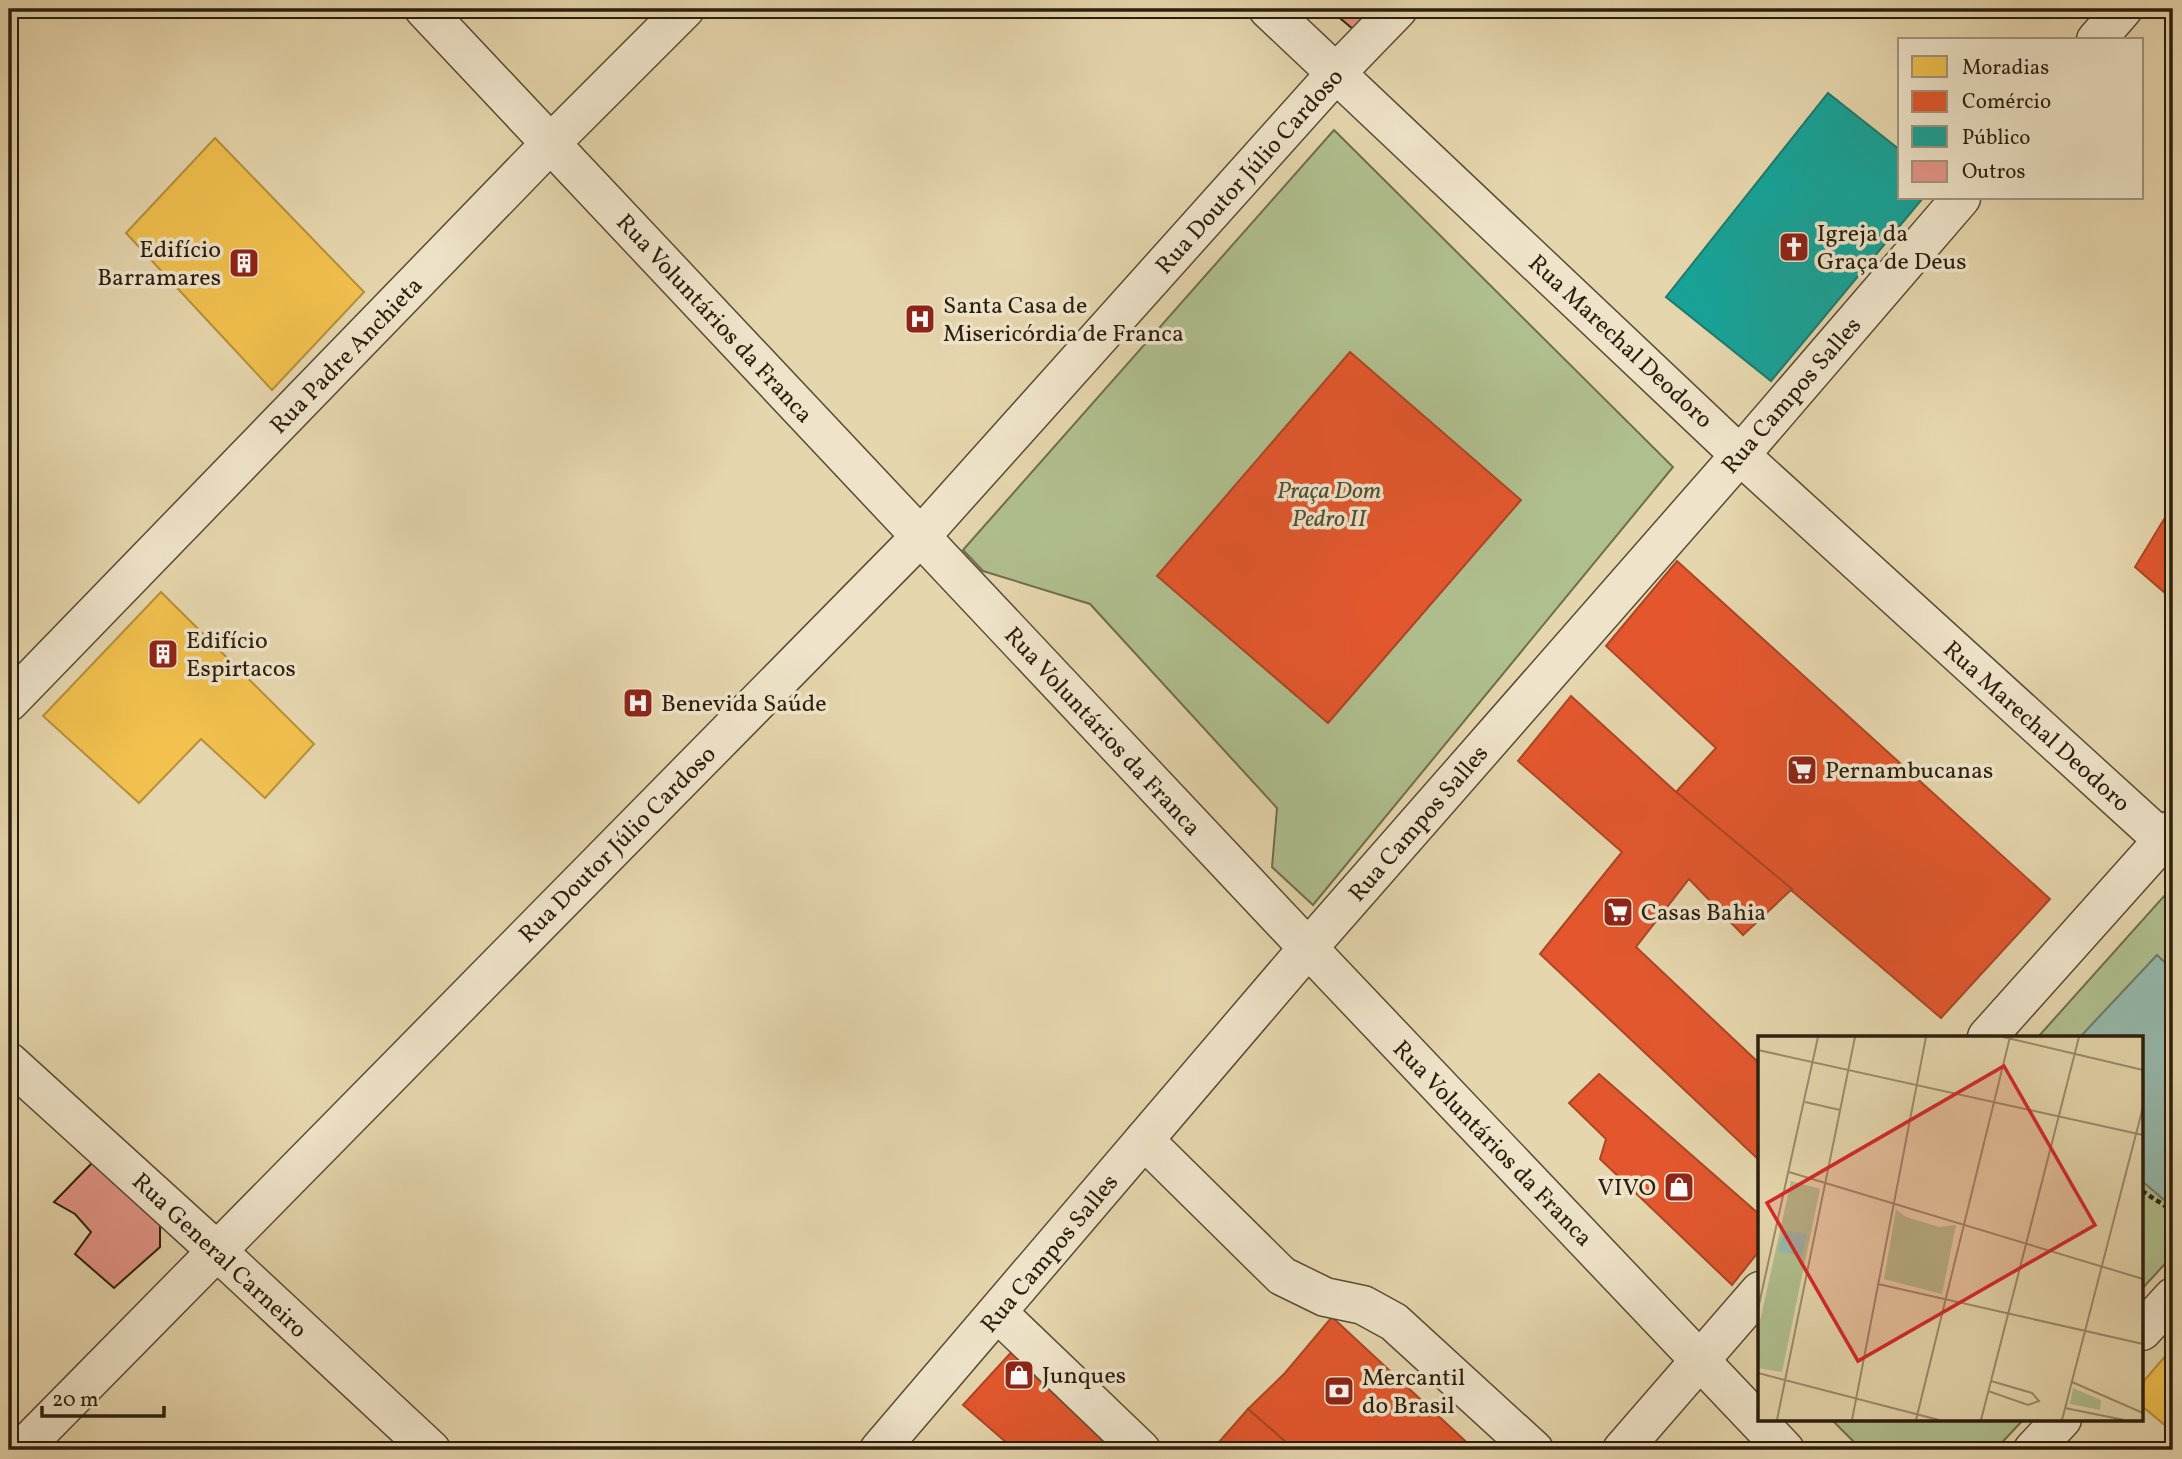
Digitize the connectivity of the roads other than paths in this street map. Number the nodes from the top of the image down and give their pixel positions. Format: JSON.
{"nodes":[{"id":1,"x":425,"y":9,"type":"edge"},
{"id":2,"x":685,"y":9,"type":"edge"},
{"id":3,"x":1268,"y":9,"type":"edge"},
{"id":4,"x":1398,"y":9,"type":"edge"},
{"id":5,"x":2123,"y":9,"type":"edge"},
{"id":6,"x":2098,"y":38,"type":"edge"},
{"id":7,"x":1337,"y":72,"type":"junction"},
{"id":8,"x":551,"y":143,"type":"junction"},
{"id":9,"x":1959,"y":200,"type":"edge"},
{"id":10,"x":1741,"y":455,"type":"junction"},
{"id":11,"x":920,"y":537,"type":"junction"},
{"id":12,"x":9,"y":702,"type":"edge"},
{"id":13,"x":2168,"y":834,"type":"edge"},
{"id":14,"x":1308,"y":948,"type":"junction"},
{"id":15,"x":1988,"y":1036,"type":"edge"},
{"id":16,"x":9,"y":1062,"type":"edge"},
{"id":17,"x":1144,"y":1140,"type":"junction"},
{"id":18,"x":217,"y":1251,"type":"junction"},
{"id":19,"x":1758,"y":1293,"type":"edge"},
{"id":20,"x":2173,"y":1297,"type":"edge"},
{"id":21,"x":998,"y":1313,"type":"junction"},
{"id":22,"x":2144,"y":1329,"type":"edge"},
{"id":23,"x":1699,"y":1360,"type":"junction"},
{"id":24,"x":2061,"y":1420,"type":"edge"},
{"id":25,"x":20,"y":1450,"type":"edge"},
{"id":26,"x":431,"y":1450,"type":"edge"},
{"id":27,"x":879,"y":1450,"type":"edge"},
{"id":28,"x":1141,"y":1450,"type":"edge"},
{"id":29,"x":1534,"y":1450,"type":"edge"},
{"id":30,"x":1622,"y":1450,"type":"edge"},
{"id":31,"x":1784,"y":1450,"type":"edge"},
{"id":32,"x":2033,"y":1450,"type":"edge"}],
"edges":[{"from":1,"to":8,"type":"street","name":"Rua Voluntários da Franca"},
{"from":2,"to":8,"type":"street","name":"Rua Padre Anchieta"},
{"from":3,"to":7,"type":"street","name":"Rua Marechal Deodoro"},
{"from":4,"to":7,"type":"street","name":"Rua Doutor Júlio Cardoso"},
{"from":5,"to":6,"type":"street"},
{"from":7,"to":10,"type":"street","name":"Rua Marechal Deodoro"},
{"from":7,"to":11,"type":"street","name":"Rua Doutor Júlio Cardoso"},
{"from":8,"to":11,"type":"street","name":"Rua Voluntários da Franca"},
{"from":8,"to":12,"type":"street","name":"Rua Padre Anchieta"},
{"from":9,"to":10,"type":"street","name":"Rua Campos Salles"},
{"from":10,"to":13,"type":"street","name":"Rua Marechal Deodoro"},
{"from":10,"to":14,"type":"street","name":"Rua Campos Salles"},
{"from":11,"to":14,"type":"street","name":"Rua Voluntários da Franca"},
{"from":11,"to":18,"type":"street","name":"Rua Doutor Júlio Cardoso"},
{"from":13,"to":15,"type":"street"},
{"from":14,"to":17,"type":"street","name":"Rua Campos Salles"},
{"from":14,"to":23,"type":"street","name":"Rua Voluntários da Franca"},
{"from":16,"to":18,"type":"street","name":"Rua General Carneiro"},
{"from":17,"to":21,"type":"street","name":"Rua Campos Salles"},
{"from":17,"to":29,"type":"street"},
{"from":18,"to":25,"type":"street","name":"Rua Doutor Júlio Cardoso"},
{"from":18,"to":26,"type":"street","name":"Rua General Carneiro"},
{"from":19,"to":23,"type":"street"},
{"from":20,"to":22,"type":"street"},
{"from":21,"to":27,"type":"street","name":"Rua Campos Salles"},
{"from":21,"to":28,"type":"street"},
{"from":23,"to":30,"type":"street"},
{"from":23,"to":31,"type":"street","name":"Rua Voluntários da Franca"},
{"from":24,"to":32,"type":"street"}]}
